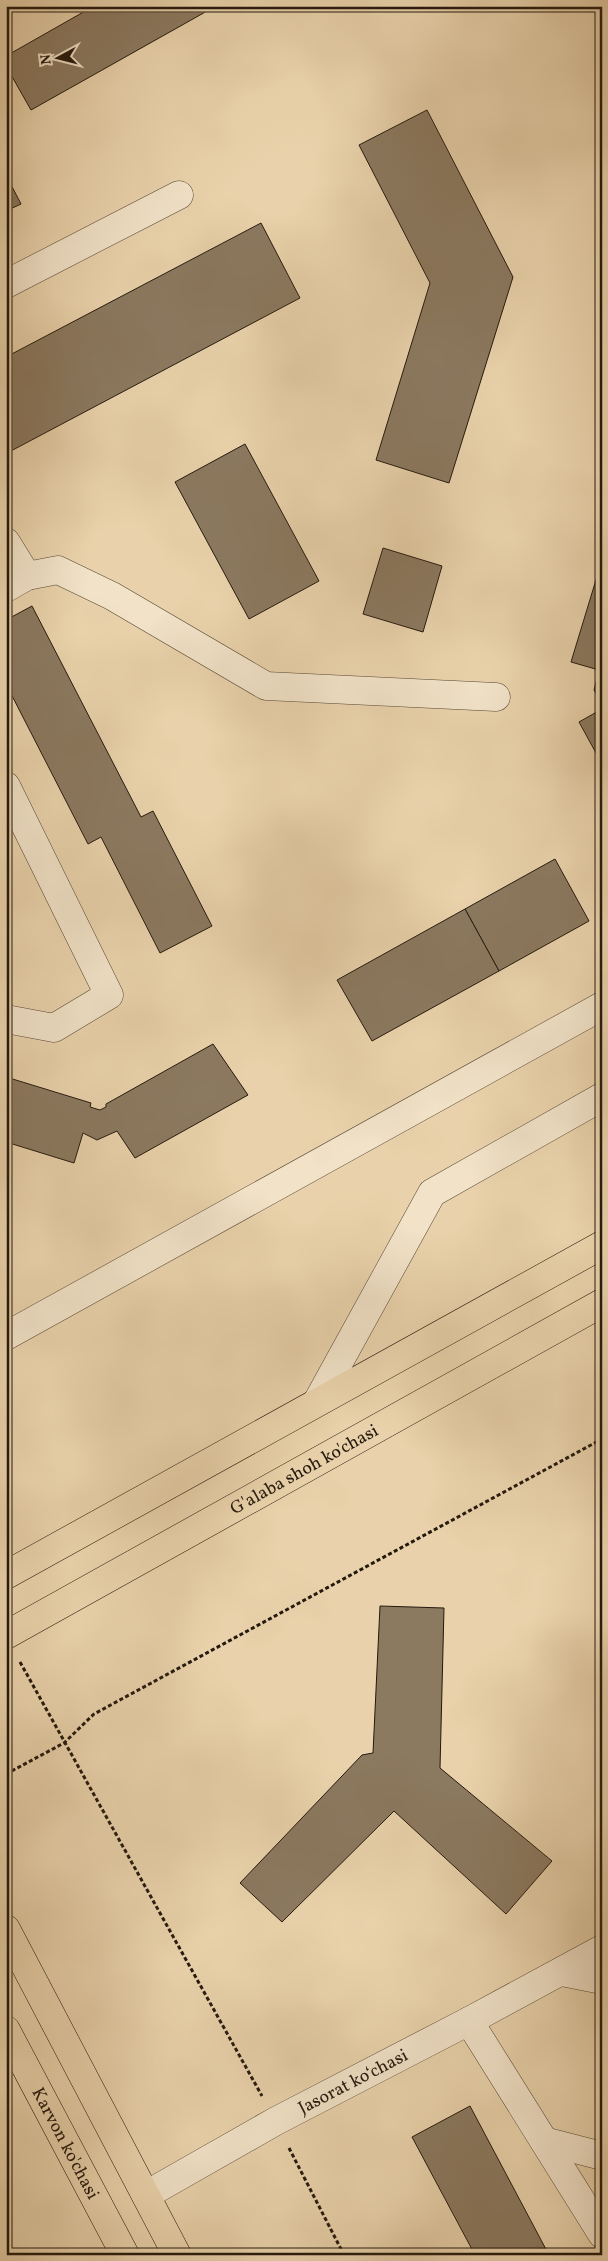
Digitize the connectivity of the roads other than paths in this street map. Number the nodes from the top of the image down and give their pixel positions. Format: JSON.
{"nodes":[{"id":1,"x":179,"y":195,"type":"dead end"},
{"id":2,"x":6,"y":284,"type":"edge"},
{"id":3,"x":6,"y":542,"type":"edge"},
{"id":4,"x":17,"y":582,"type":"edge"},
{"id":5,"x":496,"y":697,"type":"dead end"},
{"id":6,"x":6,"y":786,"type":"edge"},
{"id":7,"x":602,"y":1006,"type":"edge"},
{"id":8,"x":6,"y":1019,"type":"edge"},
{"id":9,"x":602,"y":1097,"type":"edge"},
{"id":10,"x":602,"y":1245,"type":"edge"},
{"id":11,"x":602,"y":1303,"type":"edge"},
{"id":12,"x":6,"y":1336,"type":"edge"},
{"id":13,"x":317,"y":1402,"type":"junction"},
{"id":14,"x":6,"y":1575,"type":"edge"},
{"id":15,"x":6,"y":1636,"type":"edge"},
{"id":16,"x":6,"y":1929,"type":"edge"},
{"id":17,"x":602,"y":1949,"type":"edge"},
{"id":18,"x":562,"y":1972,"type":"junction"},
{"id":19,"x":602,"y":1980,"type":"edge"},
{"id":20,"x":469,"y":2021,"type":"junction"},
{"id":21,"x":6,"y":2030,"type":"edge"},
{"id":22,"x":544,"y":2141,"type":"junction"},
{"id":23,"x":602,"y":2156,"type":"edge"},
{"id":24,"x":146,"y":2195,"type":"junction"},
{"id":25,"x":602,"y":2234,"type":"edge"},
{"id":26,"x":125,"y":2255,"type":"edge"},
{"id":27,"x":177,"y":2255,"type":"edge"}],
"edges":[{"from":1,"to":2,"type":"street"},
{"from":3,"to":4,"type":"street"},
{"from":4,"to":5,"type":"street"},
{"from":6,"to":8,"type":"street"},
{"from":7,"to":12,"type":"street"},
{"from":9,"to":13,"type":"street"},
{"from":10,"to":13,"type":"main road"},
{"from":11,"to":15,"type":"main road","name":"G'alaba shoh ko'chasi"},
{"from":13,"to":14,"type":"main road"},
{"from":16,"to":24,"type":"main road"},
{"from":17,"to":18,"type":"street","name":"Jasorat ko‘chasi"},
{"from":18,"to":19,"type":"street"},
{"from":18,"to":20,"type":"street","name":"Jasorat ko‘chasi"},
{"from":20,"to":22,"type":"street"},
{"from":20,"to":24,"type":"street","name":"Jasorat ko‘chasi"},
{"from":21,"to":26,"type":"main road","name":"Karvon ko'chasi"},
{"from":22,"to":23,"type":"street"},
{"from":22,"to":25,"type":"street"},
{"from":24,"to":27,"type":"main road"}]}
